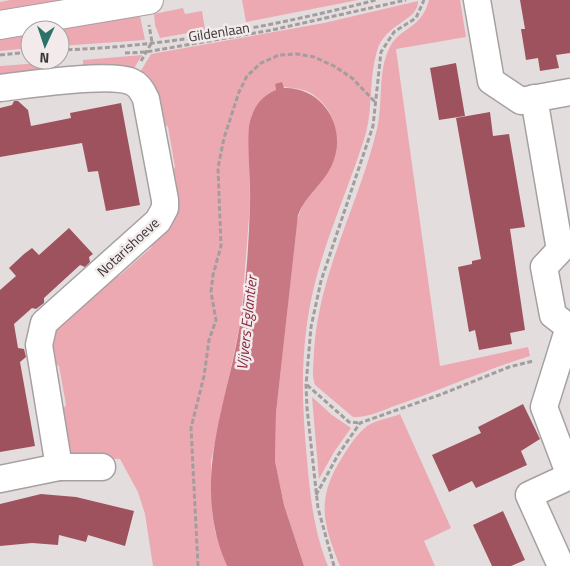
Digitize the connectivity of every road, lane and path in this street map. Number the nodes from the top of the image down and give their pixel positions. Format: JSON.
{"nodes":[{"id":1,"x":145,"y":0,"type":"edge"},
{"id":2,"x":376,"y":0,"type":"edge"},
{"id":3,"x":406,"y":0,"type":"edge"},
{"id":4,"x":424,"y":0,"type":"edge"},
{"id":5,"x":477,"y":0,"type":"edge"},
{"id":6,"x":0,"y":25,"type":"edge"},
{"id":7,"x":70,"y":49,"type":"edge"},
{"id":8,"x":20,"y":53,"type":"edge"},
{"id":9,"x":118,"y":54,"type":"dead end"},
{"id":10,"x":0,"y":55,"type":"edge"},
{"id":11,"x":0,"y":88,"type":"edge"},
{"id":12,"x":570,"y":92,"type":"edge"},
{"id":13,"x":534,"y":98,"type":"junction"},
{"id":14,"x":376,"y":103,"type":"junction"},
{"id":15,"x":570,"y":327,"type":"edge"},
{"id":16,"x":558,"y":357,"type":"junction"},
{"id":17,"x":306,"y":384,"type":"junction"},
{"id":18,"x":360,"y":423,"type":"junction"},
{"id":19,"x":59,"y":467,"type":"junction"},
{"id":20,"x":102,"y":467,"type":"dead end"},
{"id":21,"x":570,"y":477,"type":"edge"},
{"id":22,"x":0,"y":479,"type":"edge"},
{"id":23,"x":316,"y":495,"type":"junction"},
{"id":24,"x":198,"y":566,"type":"edge"},
{"id":25,"x":334,"y":566,"type":"edge"},
{"id":26,"x":562,"y":566,"type":"edge"}],
"edges":[{"from":1,"to":6,"type":"street"},
{"from":2,"to":7,"type":"path","name":"Gildenlaan"},
{"from":3,"to":9,"type":"path"},
{"from":4,"to":14,"type":"path"},
{"from":5,"to":13,"type":"street"},
{"from":8,"to":10,"type":"path"},
{"from":11,"to":19,"type":"street","name":"Notarishoeve"},
{"from":12,"to":13,"type":"street"},
{"from":13,"to":15,"type":"street"},
{"from":14,"to":17,"type":"path"},
{"from":14,"to":24,"type":"path"},
{"from":15,"to":16,"type":"street"},
{"from":16,"to":18,"type":"path"},
{"from":16,"to":21,"type":"street"},
{"from":17,"to":18,"type":"path"},
{"from":17,"to":23,"type":"path"},
{"from":18,"to":23,"type":"path"},
{"from":19,"to":20,"type":"street"},
{"from":19,"to":22,"type":"street"},
{"from":21,"to":26,"type":"street"},
{"from":23,"to":25,"type":"path"}]}
